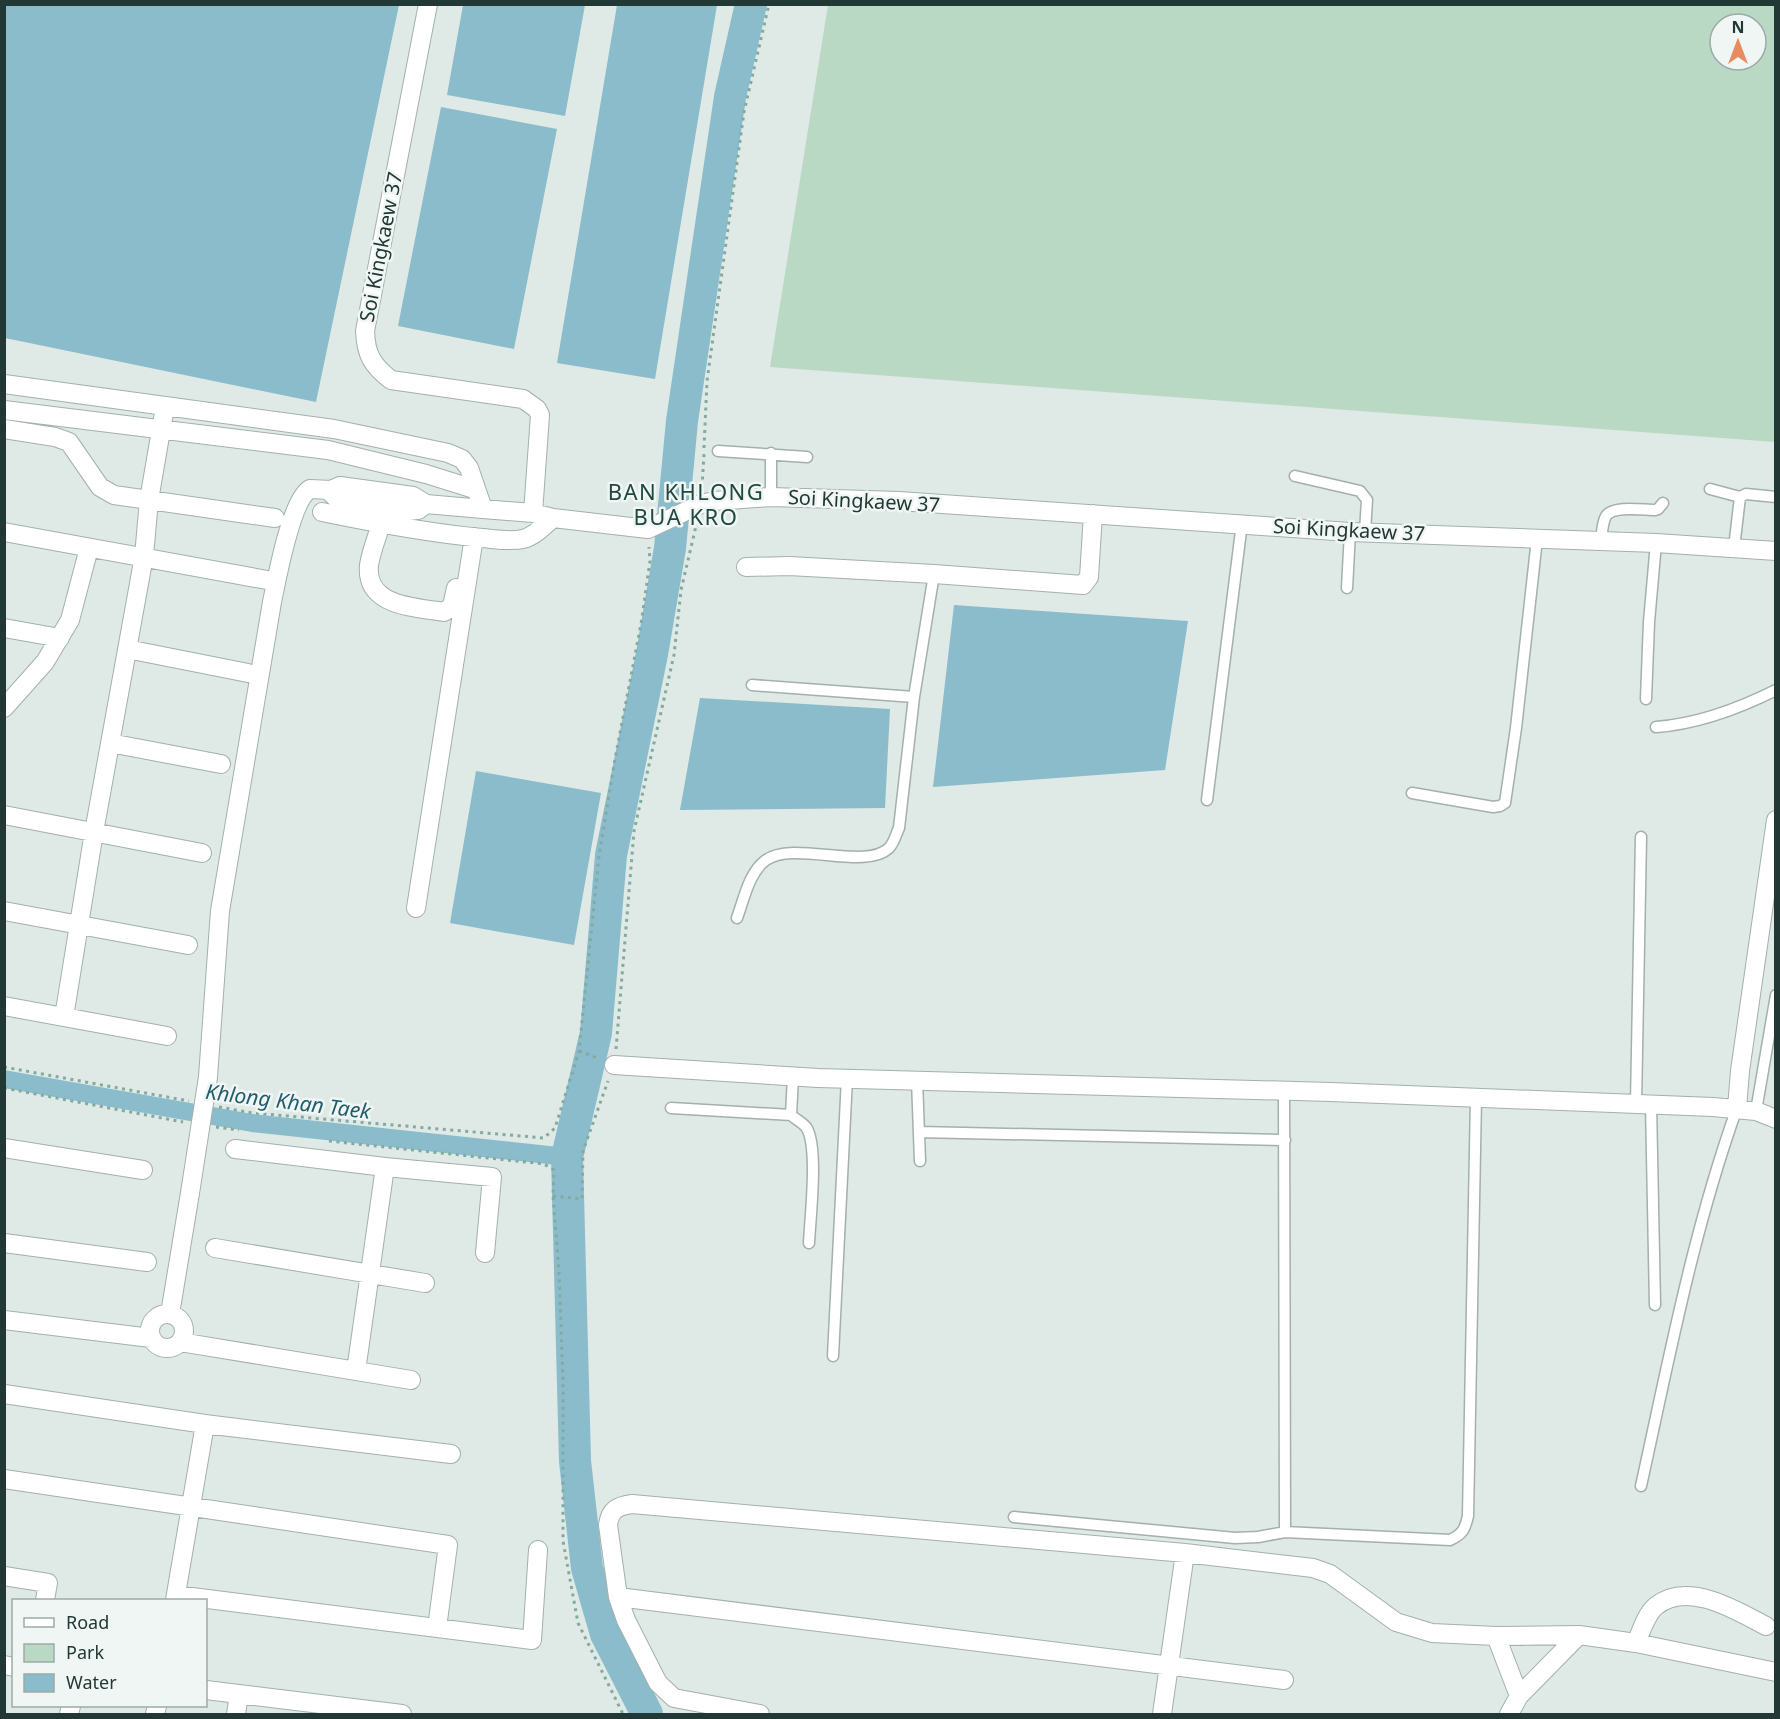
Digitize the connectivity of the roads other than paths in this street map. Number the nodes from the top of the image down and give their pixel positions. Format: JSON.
{"nodes":[{"id":1,"x":428,"y":4,"type":"edge"},
{"id":2,"x":5,"y":390,"type":"edge"},
{"id":3,"x":165,"y":407,"type":"junction"},
{"id":4,"x":4,"y":410,"type":"edge"},
{"id":5,"x":162,"y":428,"type":"junction"},
{"id":6,"x":4,"y":429,"type":"edge"},
{"id":7,"x":334,"y":429,"type":"junction"},
{"id":8,"x":367,"y":436,"type":"junction"},
{"id":9,"x":328,"y":450,"type":"junction"},
{"id":10,"x":718,"y":451,"type":"dead end"},
{"id":11,"x":771,"y":453,"type":"junction"},
{"id":12,"x":807,"y":456,"type":"dead end"},
{"id":13,"x":362,"y":457,"type":"junction"},
{"id":14,"x":1295,"y":476,"type":"dead end"},
{"id":15,"x":474,"y":489,"type":"junction"},
{"id":16,"x":1710,"y":489,"type":"dead end"},
{"id":17,"x":328,"y":490,"type":"junction"},
{"id":18,"x":771,"y":497,"type":"junction"},
{"id":19,"x":1776,"y":497,"type":"edge"},
{"id":20,"x":1740,"y":498,"type":"junction"},
{"id":21,"x":149,"y":500,"type":"junction"},
{"id":22,"x":1664,"y":503,"type":"dead end"},
{"id":23,"x":426,"y":504,"type":"junction"},
{"id":24,"x":483,"y":509,"type":"junction"},
{"id":25,"x":322,"y":512,"type":"dead end"},
{"id":26,"x":534,"y":513,"type":"junction"},
{"id":27,"x":1093,"y":514,"type":"junction"},
{"id":28,"x":275,"y":518,"type":"dead end"},
{"id":29,"x":553,"y":518,"type":"junction"},
{"id":30,"x":403,"y":519,"type":"junction"},
{"id":31,"x":1242,"y":523,"type":"junction"},
{"id":32,"x":381,"y":524,"type":"junction"},
{"id":33,"x":4,"y":532,"type":"edge"},
{"id":34,"x":1358,"y":532,"type":"junction"},
{"id":35,"x":470,"y":537,"type":"junction"},
{"id":36,"x":1537,"y":539,"type":"junction"},
{"id":37,"x":1601,"y":541,"type":"junction"},
{"id":38,"x":1656,"y":543,"type":"junction"},
{"id":39,"x":88,"y":548,"type":"junction"},
{"id":40,"x":1734,"y":548,"type":"junction"},
{"id":41,"x":1776,"y":551,"type":"edge"},
{"id":42,"x":144,"y":556,"type":"junction"},
{"id":43,"x":746,"y":567,"type":"dead end"},
{"id":44,"x":934,"y":574,"type":"junction"},
{"id":45,"x":267,"y":580,"type":"dead end"},
{"id":46,"x":1347,"y":588,"type":"dead end"},
{"id":47,"x":4,"y":628,"type":"edge"},
{"id":48,"x":60,"y":638,"type":"junction"},
{"id":49,"x":127,"y":649,"type":"junction"},
{"id":50,"x":248,"y":673,"type":"dead end"},
{"id":51,"x":752,"y":685,"type":"dead end"},
{"id":52,"x":1776,"y":690,"type":"edge"},
{"id":53,"x":914,"y":697,"type":"junction"},
{"id":54,"x":1646,"y":699,"type":"dead end"},
{"id":55,"x":4,"y":708,"type":"edge"},
{"id":56,"x":1656,"y":727,"type":"dead end"},
{"id":57,"x":110,"y":743,"type":"junction"},
{"id":58,"x":221,"y":764,"type":"dead end"},
{"id":59,"x":1412,"y":793,"type":"dead end"},
{"id":60,"x":1207,"y":800,"type":"dead end"},
{"id":61,"x":4,"y":815,"type":"edge"},
{"id":62,"x":1776,"y":820,"type":"edge"},
{"id":63,"x":94,"y":832,"type":"junction"},
{"id":64,"x":1641,"y":837,"type":"dead end"},
{"id":65,"x":202,"y":853,"type":"dead end"},
{"id":66,"x":416,"y":908,"type":"dead end"},
{"id":67,"x":4,"y":911,"type":"edge"},
{"id":68,"x":737,"y":918,"type":"dead end"},
{"id":69,"x":78,"y":925,"type":"junction"},
{"id":70,"x":188,"y":945,"type":"dead end"},
{"id":71,"x":1776,"y":995,"type":"edge"},
{"id":72,"x":4,"y":1006,"type":"edge"},
{"id":73,"x":64,"y":1017,"type":"junction"},
{"id":74,"x":167,"y":1036,"type":"dead end"},
{"id":75,"x":614,"y":1065,"type":"road end"},
{"id":76,"x":793,"y":1077,"type":"junction"},
{"id":77,"x":846,"y":1078,"type":"junction"},
{"id":78,"x":917,"y":1080,"type":"junction"},
{"id":79,"x":1284,"y":1091,"type":"junction"},
{"id":80,"x":1476,"y":1098,"type":"junction"},
{"id":81,"x":1643,"y":1104,"type":"junction"},
{"id":82,"x":672,"y":1108,"type":"dead end"},
{"id":83,"x":1737,"y":1108,"type":"junction"},
{"id":84,"x":1756,"y":1111,"type":"junction"},
{"id":85,"x":791,"y":1115,"type":"junction"},
{"id":86,"x":1776,"y":1119,"type":"edge"},
{"id":87,"x":919,"y":1132,"type":"junction"},
{"id":88,"x":1285,"y":1140,"type":"junction"},
{"id":89,"x":4,"y":1148,"type":"edge"},
{"id":90,"x":236,"y":1149,"type":"dead end"},
{"id":91,"x":920,"y":1161,"type":"dead end"},
{"id":92,"x":385,"y":1167,"type":"junction"},
{"id":93,"x":143,"y":1170,"type":"dead end"},
{"id":94,"x":4,"y":1243,"type":"edge"},
{"id":95,"x":810,"y":1243,"type":"dead end"},
{"id":96,"x":215,"y":1248,"type":"dead end"},
{"id":97,"x":485,"y":1253,"type":"dead end"},
{"id":98,"x":147,"y":1262,"type":"dead end"},
{"id":99,"x":370,"y":1274,"type":"junction"},
{"id":100,"x":425,"y":1284,"type":"dead end"},
{"id":101,"x":1654,"y":1305,"type":"dead end"},
{"id":102,"x":170,"y":1314,"type":"junction"},
{"id":103,"x":4,"y":1320,"type":"edge"},
{"id":104,"x":151,"y":1338,"type":"junction"},
{"id":105,"x":180,"y":1342,"type":"junction"},
{"id":106,"x":833,"y":1356,"type":"dead end"},
{"id":107,"x":356,"y":1371,"type":"junction"},
{"id":108,"x":411,"y":1380,"type":"dead end"},
{"id":109,"x":4,"y":1394,"type":"edge"},
{"id":110,"x":206,"y":1424,"type":"junction"},
{"id":111,"x":451,"y":1454,"type":"dead end"},
{"id":112,"x":4,"y":1479,"type":"edge"},
{"id":113,"x":1641,"y":1486,"type":"dead end"},
{"id":114,"x":191,"y":1506,"type":"junction"},
{"id":115,"x":1014,"y":1517,"type":"dead end"},
{"id":116,"x":1285,"y":1532,"type":"junction"},
{"id":117,"x":538,"y":1550,"type":"dead end"},
{"id":118,"x":1185,"y":1553,"type":"junction"},
{"id":119,"x":4,"y":1576,"type":"edge"},
{"id":120,"x":618,"y":1597,"type":"junction"},
{"id":121,"x":175,"y":1598,"type":"edge"},
{"id":122,"x":45,"y":1599,"type":"edge"},
{"id":123,"x":207,"y":1602,"type":"edge"},
{"id":124,"x":1766,"y":1626,"type":"dead end"},
{"id":125,"x":437,"y":1628,"type":"junction"},
{"id":126,"x":1579,"y":1635,"type":"junction"},
{"id":127,"x":1497,"y":1636,"type":"junction"},
{"id":128,"x":1636,"y":1643,"type":"junction"},
{"id":129,"x":1170,"y":1666,"type":"junction"},
{"id":130,"x":1776,"y":1672,"type":"edge"},
{"id":131,"x":1284,"y":1680,"type":"dead end"},
{"id":132,"x":207,"y":1690,"type":"edge"},
{"id":133,"x":239,"y":1694,"type":"junction"},
{"id":134,"x":1519,"y":1696,"type":"junction"},
{"id":135,"x":236,"y":1714,"type":"edge"},
{"id":136,"x":402,"y":1714,"type":"edge"},
{"id":137,"x":760,"y":1714,"type":"edge"},
{"id":138,"x":1162,"y":1714,"type":"edge"},
{"id":139,"x":1509,"y":1714,"type":"edge"}],
"edges":[{"from":1,"to":26,"type":"street","name":"Soi Kingkaew 37"},
{"from":2,"to":3,"type":"street"},
{"from":3,"to":5,"type":"street"},
{"from":3,"to":7,"type":"street"},
{"from":4,"to":5,"type":"street"},
{"from":5,"to":9,"type":"street"},
{"from":5,"to":21,"type":"street"},
{"from":6,"to":21,"type":"street"},
{"from":7,"to":8,"type":"street"},
{"from":7,"to":9,"type":"street"},
{"from":8,"to":13,"type":"street"},
{"from":8,"to":15,"type":"street"},
{"from":9,"to":13,"type":"street"},
{"from":10,"to":11,"type":"lane"},
{"from":11,"to":12,"type":"lane"},
{"from":11,"to":18,"type":"lane"},
{"from":13,"to":15,"type":"street"},
{"from":14,"to":34,"type":"lane"},
{"from":15,"to":24,"type":"street"},
{"from":16,"to":20,"type":"lane"},
{"from":17,"to":23,"type":"street"},
{"from":17,"to":30,"type":"street"},
{"from":17,"to":102,"type":"street","bridge":true},
{"from":18,"to":27,"type":"street","name":"Soi Kingkaew 37"},
{"from":18,"to":29,"type":"street","name":"Soi Kingkaew 37"},
{"from":19,"to":20,"type":"lane"},
{"from":20,"to":40,"type":"lane"},
{"from":21,"to":28,"type":"street"},
{"from":21,"to":42,"type":"street"},
{"from":22,"to":37,"type":"lane"},
{"from":23,"to":24,"type":"street"},
{"from":23,"to":30,"type":"street"},
{"from":24,"to":26,"type":"street"},
{"from":25,"to":32,"type":"street"},
{"from":26,"to":29,"type":"street"},
{"from":27,"to":31,"type":"street","name":"Soi Kingkaew 37"},
{"from":27,"to":44,"type":"street"},
{"from":29,"to":35,"type":"street"},
{"from":30,"to":32,"type":"street"},
{"from":30,"to":35,"type":"street"},
{"from":31,"to":34,"type":"street","name":"Soi Kingkaew 37"},
{"from":31,"to":60,"type":"lane"},
{"from":32,"to":35,"type":"street"},
{"from":33,"to":39,"type":"street"},
{"from":34,"to":36,"type":"street","name":"Soi Kingkaew 37"},
{"from":34,"to":46,"type":"lane"},
{"from":35,"to":66,"type":"street"},
{"from":36,"to":37,"type":"street","name":"Soi Kingkaew 37"},
{"from":36,"to":59,"type":"lane"},
{"from":37,"to":38,"type":"street","name":"Soi Kingkaew 37"},
{"from":38,"to":40,"type":"street","name":"Soi Kingkaew 37"},
{"from":38,"to":54,"type":"lane"},
{"from":39,"to":42,"type":"street"},
{"from":39,"to":48,"type":"street"},
{"from":40,"to":41,"type":"street","name":"Soi Kingkaew 37"},
{"from":42,"to":45,"type":"street"},
{"from":42,"to":49,"type":"street"},
{"from":43,"to":44,"type":"street"},
{"from":44,"to":53,"type":"lane"},
{"from":47,"to":48,"type":"street"},
{"from":48,"to":55,"type":"street"},
{"from":49,"to":50,"type":"street"},
{"from":49,"to":57,"type":"street"},
{"from":51,"to":53,"type":"lane"},
{"from":52,"to":56,"type":"lane"},
{"from":53,"to":68,"type":"lane"},
{"from":57,"to":58,"type":"street"},
{"from":57,"to":63,"type":"street"},
{"from":61,"to":63,"type":"street"},
{"from":62,"to":83,"type":"street"},
{"from":63,"to":65,"type":"street"},
{"from":63,"to":69,"type":"street"},
{"from":64,"to":81,"type":"lane"},
{"from":67,"to":69,"type":"street"},
{"from":69,"to":70,"type":"street"},
{"from":69,"to":73,"type":"street"},
{"from":71,"to":84,"type":"lane"},
{"from":72,"to":73,"type":"street"},
{"from":73,"to":74,"type":"street"},
{"from":75,"to":76,"type":"street"},
{"from":76,"to":77,"type":"street"},
{"from":76,"to":85,"type":"lane"},
{"from":77,"to":78,"type":"street"},
{"from":77,"to":106,"type":"lane"},
{"from":78,"to":79,"type":"street"},
{"from":78,"to":87,"type":"lane"},
{"from":79,"to":80,"type":"street"},
{"from":79,"to":88,"type":"lane"},
{"from":80,"to":81,"type":"street"},
{"from":80,"to":116,"type":"lane"},
{"from":81,"to":83,"type":"street"},
{"from":81,"to":101,"type":"lane"},
{"from":82,"to":85,"type":"lane"},
{"from":83,"to":84,"type":"street"},
{"from":83,"to":113,"type":"lane"},
{"from":84,"to":86,"type":"street"},
{"from":85,"to":95,"type":"lane"},
{"from":87,"to":88,"type":"lane"},
{"from":87,"to":91,"type":"lane"},
{"from":88,"to":116,"type":"lane"},
{"from":89,"to":93,"type":"street"},
{"from":90,"to":92,"type":"street"},
{"from":92,"to":97,"type":"street"},
{"from":92,"to":99,"type":"street"},
{"from":94,"to":98,"type":"street"},
{"from":96,"to":99,"type":"street"},
{"from":99,"to":100,"type":"street"},
{"from":99,"to":107,"type":"street"},
{"from":102,"to":104,"type":"street"},
{"from":102,"to":105,"type":"street"},
{"from":103,"to":104,"type":"street"},
{"from":104,"to":105,"type":"street"},
{"from":105,"to":107,"type":"street"},
{"from":107,"to":108,"type":"street"},
{"from":109,"to":110,"type":"street"},
{"from":110,"to":111,"type":"street"},
{"from":110,"to":114,"type":"street"},
{"from":112,"to":114,"type":"street"},
{"from":114,"to":121,"type":"street"},
{"from":114,"to":125,"type":"street"},
{"from":115,"to":116,"type":"lane"},
{"from":117,"to":125,"type":"street"},
{"from":118,"to":120,"type":"street"},
{"from":118,"to":127,"type":"street"},
{"from":118,"to":129,"type":"street"},
{"from":119,"to":122,"type":"street"},
{"from":120,"to":129,"type":"street"},
{"from":120,"to":137,"type":"street"},
{"from":123,"to":125,"type":"street"},
{"from":124,"to":128,"type":"street"},
{"from":126,"to":127,"type":"street"},
{"from":126,"to":128,"type":"street"},
{"from":126,"to":134,"type":"street"},
{"from":127,"to":134,"type":"street"},
{"from":128,"to":130,"type":"street"},
{"from":129,"to":131,"type":"street"},
{"from":129,"to":138,"type":"street"},
{"from":132,"to":133,"type":"street"},
{"from":133,"to":135,"type":"street"},
{"from":133,"to":136,"type":"street"},
{"from":134,"to":139,"type":"street"}]}
